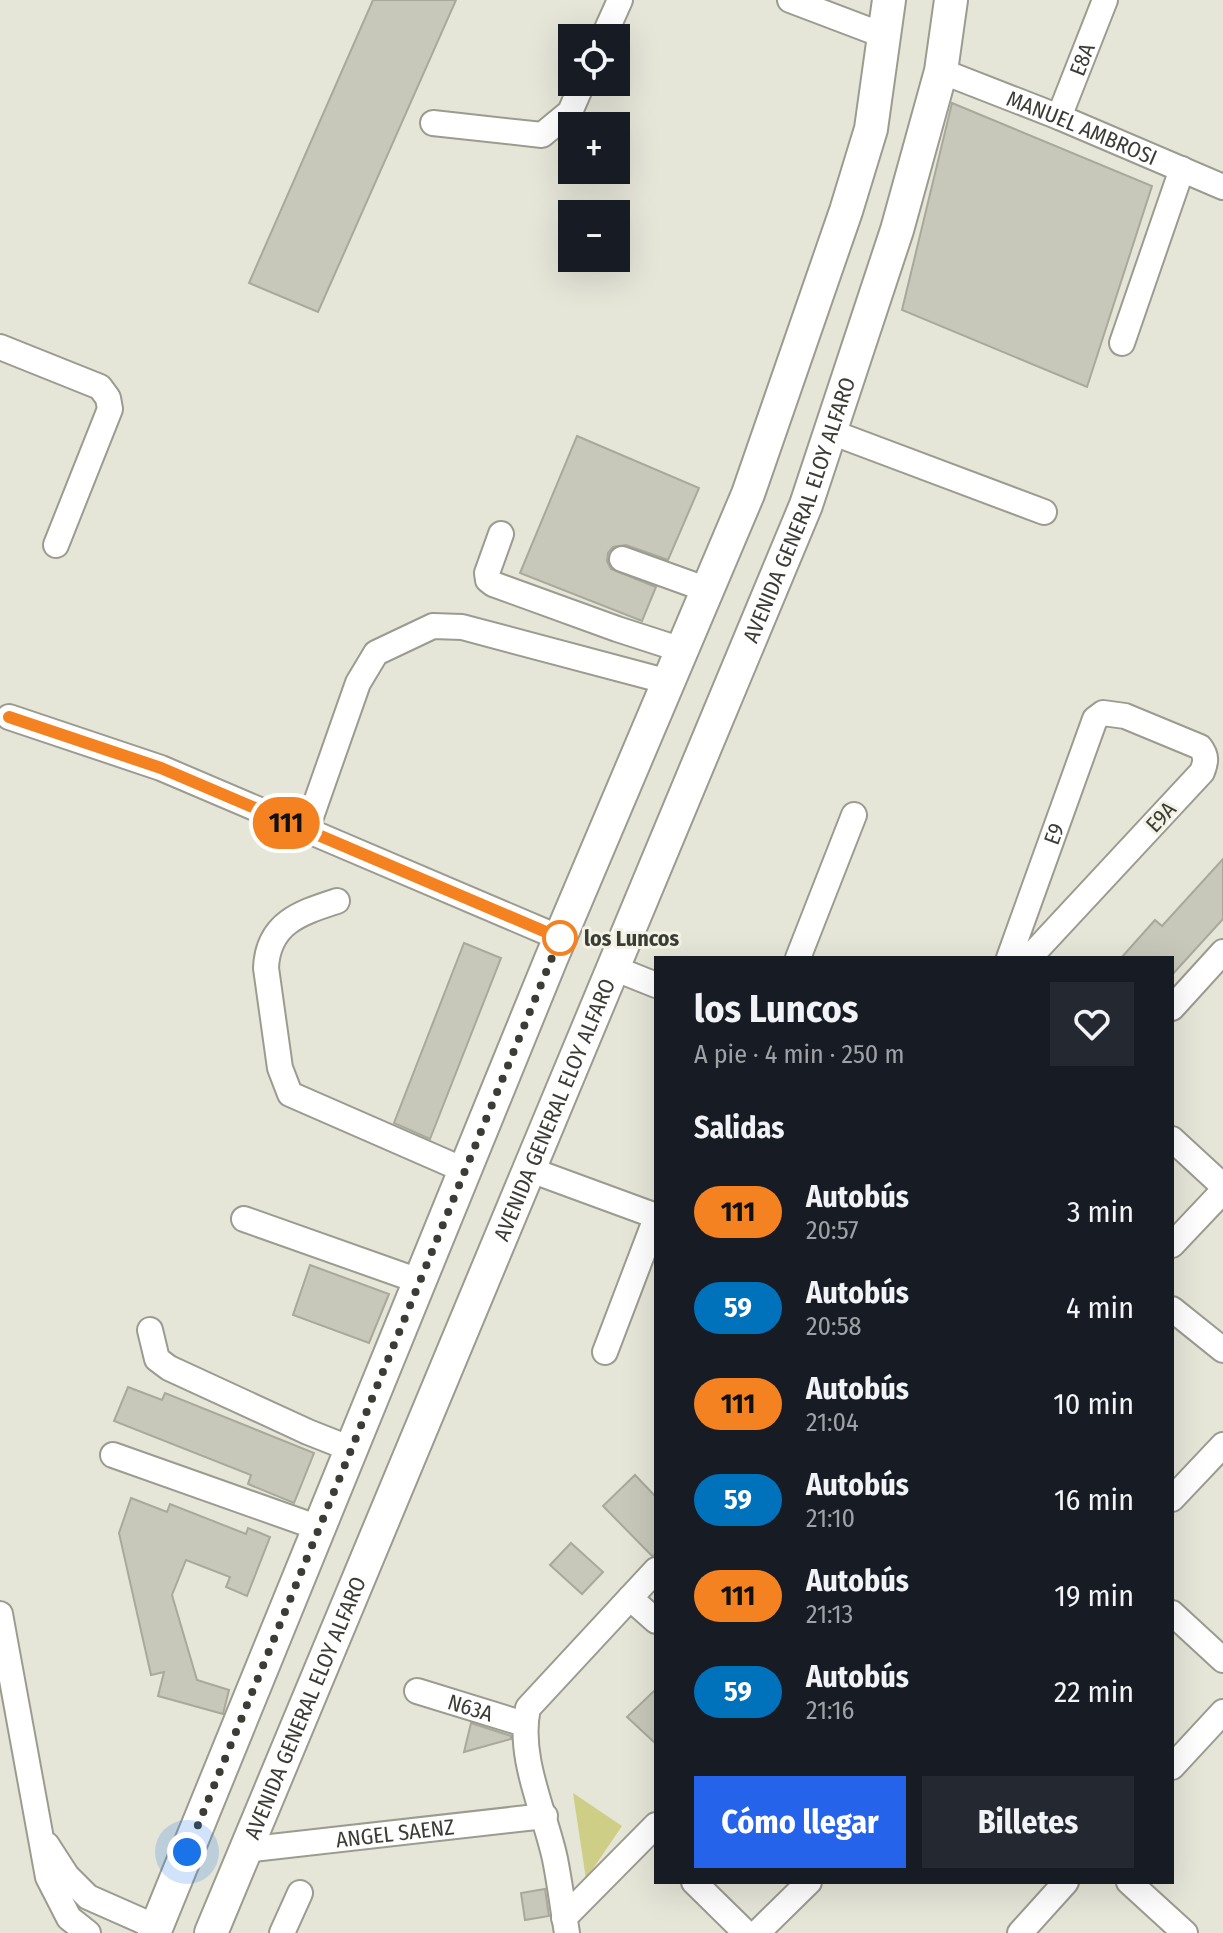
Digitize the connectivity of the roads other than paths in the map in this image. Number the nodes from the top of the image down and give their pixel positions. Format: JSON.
{"nodes":[{"id":1,"x":620,"y":0,"type":"edge"},
{"id":2,"x":790,"y":0,"type":"edge"},
{"id":3,"x":889,"y":0,"type":"edge"},
{"id":4,"x":951,"y":0,"type":"edge"},
{"id":5,"x":1105,"y":0,"type":"edge"},
{"id":6,"x":609,"y":24,"type":"edge"},
{"id":7,"x":885,"y":36,"type":"junction"},
{"id":8,"x":941,"y":71,"type":"junction"},
{"id":9,"x":577,"y":96,"type":"edge"},
{"id":10,"x":1059,"y":117,"type":"junction"},
{"id":11,"x":433,"y":123,"type":"dead end"},
{"id":12,"x":1182,"y":169,"type":"junction"},
{"id":13,"x":1223,"y":187,"type":"edge"},
{"id":14,"x":1122,"y":343,"type":"dead end"},
{"id":15,"x":0,"y":347,"type":"edge"},
{"id":16,"x":831,"y":432,"type":"junction"},
{"id":17,"x":1044,"y":512,"type":"dead end"},
{"id":18,"x":501,"y":534,"type":"dead end"},
{"id":19,"x":56,"y":545,"type":"dead end"},
{"id":20,"x":622,"y":559,"type":"dead end"},
{"id":21,"x":708,"y":590,"type":"junction"},
{"id":22,"x":682,"y":650,"type":"junction"},
{"id":23,"x":669,"y":682,"type":"junction"},
{"id":24,"x":1103,"y":713,"type":"joint"},
{"id":25,"x":9,"y":717,"type":"dead end"},
{"id":26,"x":854,"y":815,"type":"dead end"},
{"id":27,"x":306,"y":831,"type":"junction"},
{"id":28,"x":337,"y":901,"type":"dead end"},
{"id":29,"x":560,"y":938,"type":"junction"},
{"id":30,"x":1223,"y":952,"type":"edge"},
{"id":31,"x":799,"y":956,"type":"edge"},
{"id":32,"x":1010,"y":956,"type":"edge"},
{"id":33,"x":1031,"y":956,"type":"edge"},
{"id":34,"x":611,"y":967,"type":"junction"},
{"id":35,"x":654,"y":984,"type":"edge"},
{"id":36,"x":1174,"y":1006,"type":"edge"},
{"id":37,"x":1174,"y":1141,"type":"edge"},
{"id":38,"x":528,"y":1169,"type":"junction"},
{"id":39,"x":464,"y":1170,"type":"junction"},
{"id":40,"x":1223,"y":1189,"type":"edge"},
{"id":41,"x":654,"y":1216,"type":"edge"},
{"id":42,"x":244,"y":1219,"type":"dead end"},
{"id":43,"x":654,"y":1222,"type":"edge"},
{"id":44,"x":1174,"y":1243,"type":"edge"},
{"id":45,"x":419,"y":1281,"type":"junction"},
{"id":46,"x":1174,"y":1311,"type":"edge"},
{"id":47,"x":150,"y":1330,"type":"dead end"},
{"id":48,"x":1223,"y":1350,"type":"edge"},
{"id":49,"x":605,"y":1352,"type":"dead end"},
{"id":50,"x":1223,"y":1445,"type":"edge"},
{"id":51,"x":351,"y":1449,"type":"junction"},
{"id":52,"x":113,"y":1455,"type":"dead end"},
{"id":53,"x":1174,"y":1497,"type":"edge"},
{"id":54,"x":319,"y":1528,"type":"junction"},
{"id":55,"x":654,"y":1572,"type":"edge"},
{"id":56,"x":630,"y":1598,"type":"junction"},
{"id":57,"x":0,"y":1614,"type":"edge"},
{"id":58,"x":1174,"y":1615,"type":"edge"},
{"id":59,"x":654,"y":1619,"type":"edge"},
{"id":60,"x":1223,"y":1660,"type":"edge"},
{"id":61,"x":417,"y":1691,"type":"dead end"},
{"id":62,"x":1223,"y":1712,"type":"edge"},
{"id":63,"x":524,"y":1724,"type":"junction"},
{"id":64,"x":1174,"y":1765,"type":"edge"},
{"id":65,"x":545,"y":1816,"type":"junction"},
{"id":66,"x":653,"y":1835,"type":"edge"},
{"id":67,"x":43,"y":1840,"type":"junction"},
{"id":68,"x":244,"y":1850,"type":"junction"},
{"id":69,"x":696,"y":1884,"type":"edge"},
{"id":70,"x":807,"y":1884,"type":"edge"},
{"id":71,"x":1064,"y":1884,"type":"edge"},
{"id":72,"x":1131,"y":1884,"type":"edge"},
{"id":73,"x":300,"y":1893,"type":"dead end"},
{"id":74,"x":566,"y":1925,"type":"edge"},
{"id":75,"x":155,"y":1930,"type":"edge"},
{"id":76,"x":88,"y":1933,"type":"edge"},
{"id":77,"x":211,"y":1933,"type":"edge"},
{"id":78,"x":282,"y":1933,"type":"edge"},
{"id":79,"x":746,"y":1933,"type":"edge"},
{"id":80,"x":757,"y":1933,"type":"edge"},
{"id":81,"x":1020,"y":1933,"type":"edge"},
{"id":82,"x":1185,"y":1933,"type":"edge"}],
"edges":[{"from":1,"to":6,"type":"street"},
{"from":2,"to":7,"type":"street"},
{"from":3,"to":7,"type":"main road"},
{"from":4,"to":8,"type":"main road","name":"AVENIDA GENERAL ELOY ALFARO"},
{"from":5,"to":10,"type":"street","name":"E8A"},
{"from":7,"to":21,"type":"main road"},
{"from":8,"to":10,"type":"street","name":"MANUEL AMBROSI"},
{"from":8,"to":16,"type":"main road","name":"AVENIDA GENERAL ELOY ALFARO"},
{"from":9,"to":11,"type":"street"},
{"from":10,"to":12,"type":"street","name":"MANUEL AMBROSI"},
{"from":12,"to":13,"type":"street","name":"MANUEL AMBROSI"},
{"from":12,"to":14,"type":"street"},
{"from":15,"to":19,"type":"street"},
{"from":16,"to":17,"type":"street"},
{"from":16,"to":34,"type":"main road","name":"AVENIDA GENERAL ELOY ALFARO"},
{"from":18,"to":22,"type":"street"},
{"from":20,"to":21,"type":"street"},
{"from":21,"to":22,"type":"main road"},
{"from":22,"to":23,"type":"main road"},
{"from":23,"to":27,"type":"street"},
{"from":23,"to":29,"type":"main road"},
{"from":24,"to":32,"type":"street","name":"E9"},
{"from":24,"to":33,"type":"street","name":"E9A"},
{"from":25,"to":27,"type":"street"},
{"from":26,"to":31,"type":"street"},
{"from":27,"to":29,"type":"street"},
{"from":28,"to":39,"type":"street"},
{"from":29,"to":39,"type":"main road"},
{"from":30,"to":36,"type":"street"},
{"from":34,"to":35,"type":"street"},
{"from":34,"to":38,"type":"main road","name":"AVENIDA GENERAL ELOY ALFARO"},
{"from":37,"to":40,"type":"street"},
{"from":38,"to":41,"type":"street"},
{"from":38,"to":68,"type":"main road","name":"AVENIDA GENERAL ELOY ALFARO"},
{"from":39,"to":45,"type":"main road"},
{"from":40,"to":44,"type":"street"},
{"from":42,"to":45,"type":"street"},
{"from":43,"to":49,"type":"street"},
{"from":45,"to":51,"type":"main road"},
{"from":46,"to":48,"type":"street"},
{"from":47,"to":51,"type":"street"},
{"from":50,"to":53,"type":"street"},
{"from":51,"to":54,"type":"main road"},
{"from":52,"to":54,"type":"street"},
{"from":54,"to":75,"type":"main road"},
{"from":55,"to":56,"type":"street"},
{"from":56,"to":59,"type":"street"},
{"from":56,"to":63,"type":"street"},
{"from":57,"to":67,"type":"street"},
{"from":58,"to":60,"type":"street"},
{"from":61,"to":63,"type":"street","name":"N63A"},
{"from":62,"to":64,"type":"street"},
{"from":63,"to":65,"type":"street"},
{"from":65,"to":68,"type":"street","name":"ANGEL SAENZ"},
{"from":65,"to":74,"type":"street"},
{"from":66,"to":74,"type":"street"},
{"from":67,"to":75,"type":"street"},
{"from":67,"to":76,"type":"street"},
{"from":68,"to":77,"type":"main road","name":"AVENIDA GENERAL ELOY ALFARO"},
{"from":69,"to":79,"type":"street"},
{"from":70,"to":80,"type":"street"},
{"from":71,"to":81,"type":"street"},
{"from":72,"to":82,"type":"street"},
{"from":73,"to":78,"type":"street"}]}
